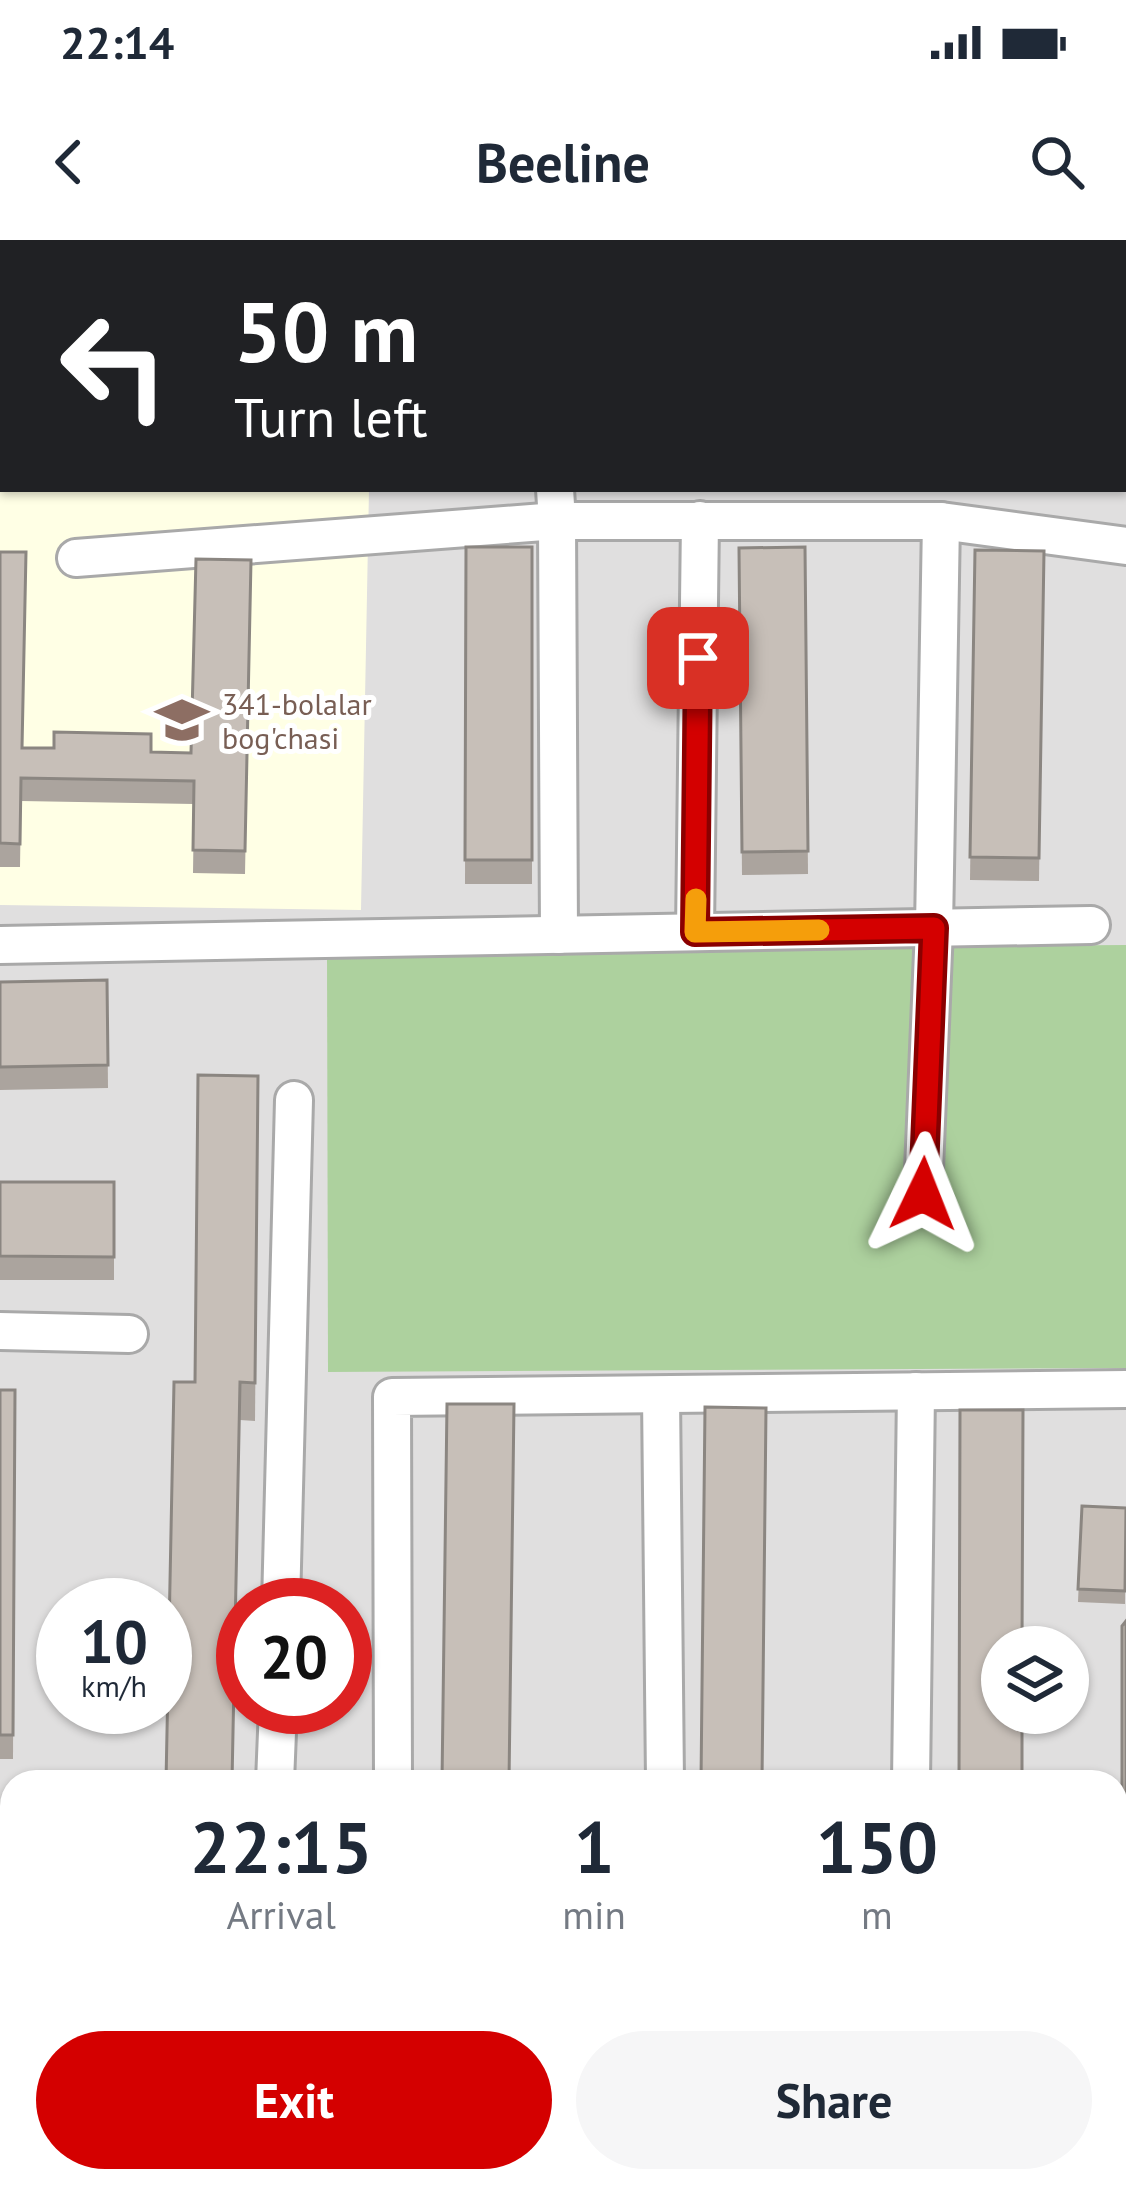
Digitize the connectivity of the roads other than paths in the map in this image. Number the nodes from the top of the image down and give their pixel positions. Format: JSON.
{"nodes":[{"id":1,"x":556,"y":505,"type":"edge"},
{"id":2,"x":663,"y":505,"type":"edge"},
{"id":3,"x":700,"y":520,"type":"junction"},
{"id":4,"x":941,"y":520,"type":"junction"},
{"id":5,"x":1126,"y":546,"type":"edge"},
{"id":6,"x":76,"y":558,"type":"dead end"},
{"id":7,"x":1091,"y":925,"type":"dead end"},
{"id":8,"x":934,"y":928,"type":"junction"},
{"id":9,"x":695,"y":932,"type":"junction"},
{"id":10,"x":559,"y":935,"type":"junction"},
{"id":11,"x":0,"y":945,"type":"edge"},
{"id":12,"x":294,"y":1100,"type":"dead end"},
{"id":13,"x":923,"y":1194,"type":"dead end"},
{"id":14,"x":0,"y":1331,"type":"edge"},
{"id":15,"x":129,"y":1334,"type":"dead end"},
{"id":16,"x":1126,"y":1389,"type":"edge"},
{"id":17,"x":916,"y":1391,"type":"junction"},
{"id":18,"x":661,"y":1395,"type":"junction"},
{"id":19,"x":282,"y":1578,"type":"edge"},
{"id":20,"x":277,"y":1734,"type":"edge"},
{"id":21,"x":275,"y":1770,"type":"edge"},
{"id":22,"x":393,"y":1770,"type":"edge"},
{"id":23,"x":665,"y":1770,"type":"edge"},
{"id":24,"x":911,"y":1770,"type":"edge"}],
"edges":[{"from":1,"to":2,"type":"lane"},
{"from":1,"to":6,"type":"lane"},
{"from":1,"to":10,"type":"lane"},
{"from":2,"to":3,"type":"lane"},
{"from":3,"to":4,"type":"lane"},
{"from":3,"to":9,"type":"lane"},
{"from":4,"to":5,"type":"lane"},
{"from":4,"to":8,"type":"lane"},
{"from":7,"to":8,"type":"lane"},
{"from":8,"to":9,"type":"lane"},
{"from":8,"to":13,"type":"lane"},
{"from":9,"to":10,"type":"lane"},
{"from":10,"to":11,"type":"lane"},
{"from":12,"to":19,"type":"lane"},
{"from":14,"to":15,"type":"lane"},
{"from":16,"to":17,"type":"lane"},
{"from":17,"to":18,"type":"lane"},
{"from":17,"to":24,"type":"lane"},
{"from":18,"to":22,"type":"lane"},
{"from":18,"to":23,"type":"lane"},
{"from":20,"to":21,"type":"lane"}]}
